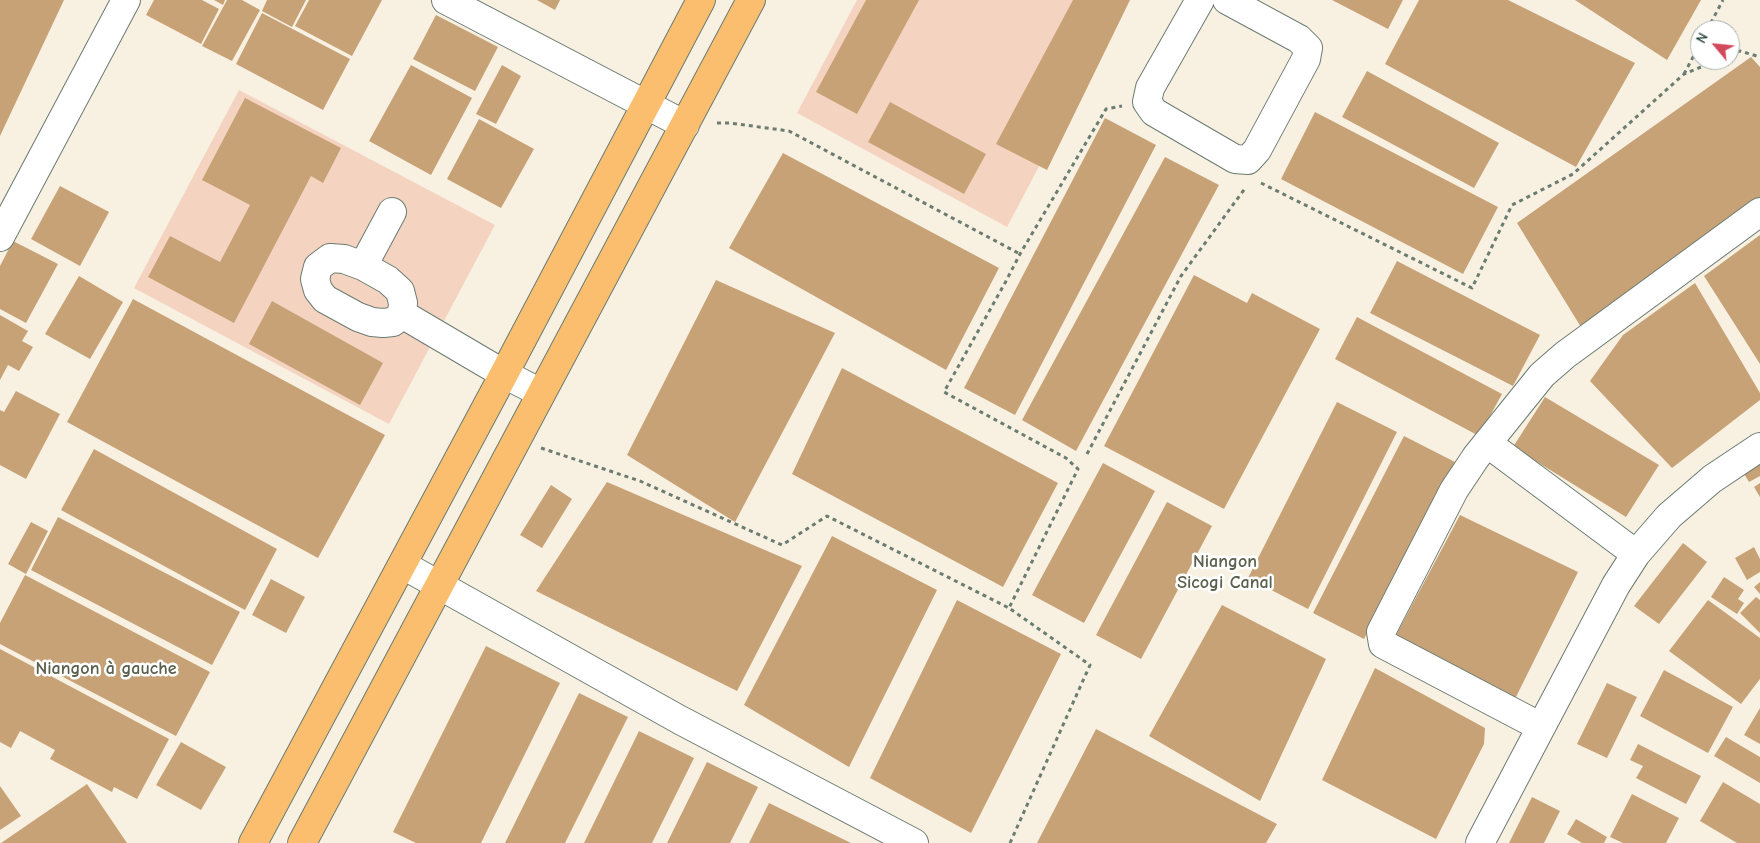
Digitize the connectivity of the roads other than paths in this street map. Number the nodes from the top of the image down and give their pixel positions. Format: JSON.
{"nodes":[{"id":1,"x":126,"y":0,"type":"edge"},
{"id":2,"x":446,"y":0,"type":"edge"},
{"id":3,"x":701,"y":0,"type":"edge"},
{"id":4,"x":752,"y":0,"type":"edge"},
{"id":5,"x":1200,"y":0,"type":"edge"},
{"id":6,"x":1227,"y":0,"type":"edge"},
{"id":7,"x":647,"y":103,"type":"junction"},
{"id":8,"x":685,"y":125,"type":"junction"},
{"id":9,"x":392,"y":212,"type":"dead end"},
{"id":10,"x":1760,"y":212,"type":"edge"},
{"id":11,"x":0,"y":237,"type":"edge"},
{"id":12,"x":363,"y":266,"type":"junction"},
{"id":13,"x":402,"y":314,"type":"junction"},
{"id":14,"x":504,"y":374,"type":"junction"},
{"id":15,"x":541,"y":393,"type":"junction"},
{"id":16,"x":1487,"y":443,"type":"junction"},
{"id":17,"x":1760,"y":447,"type":"edge"},
{"id":18,"x":1636,"y":554,"type":"junction"},
{"id":19,"x":403,"y":565,"type":"junction"},
{"id":20,"x":440,"y":586,"type":"junction"},
{"id":21,"x":1541,"y":728,"type":"junction"},
{"id":22,"x":253,"y":843,"type":"edge"},
{"id":23,"x":302,"y":843,"type":"edge"},
{"id":24,"x":914,"y":843,"type":"edge"},
{"id":25,"x":1480,"y":843,"type":"edge"}],
"edges":[{"from":1,"to":11,"type":"street"},
{"from":2,"to":7,"type":"street"},
{"from":3,"to":7,"type":"main road"},
{"from":4,"to":8,"type":"main road"},
{"from":5,"to":6,"type":"street"},
{"from":7,"to":8,"type":"street"},
{"from":7,"to":14,"type":"main road"},
{"from":8,"to":15,"type":"main road"},
{"from":9,"to":12,"type":"street"},
{"from":10,"to":16,"type":"street"},
{"from":12,"to":13,"type":"street"},
{"from":12,"to":13,"type":"street"},
{"from":13,"to":14,"type":"street"},
{"from":14,"to":15,"type":"street"},
{"from":14,"to":19,"type":"main road"},
{"from":15,"to":20,"type":"main road"},
{"from":16,"to":18,"type":"street"},
{"from":16,"to":21,"type":"street"},
{"from":17,"to":18,"type":"street"},
{"from":18,"to":21,"type":"street"},
{"from":19,"to":20,"type":"street"},
{"from":19,"to":22,"type":"main road"},
{"from":20,"to":23,"type":"main road"},
{"from":20,"to":24,"type":"street"},
{"from":21,"to":25,"type":"street"}]}
